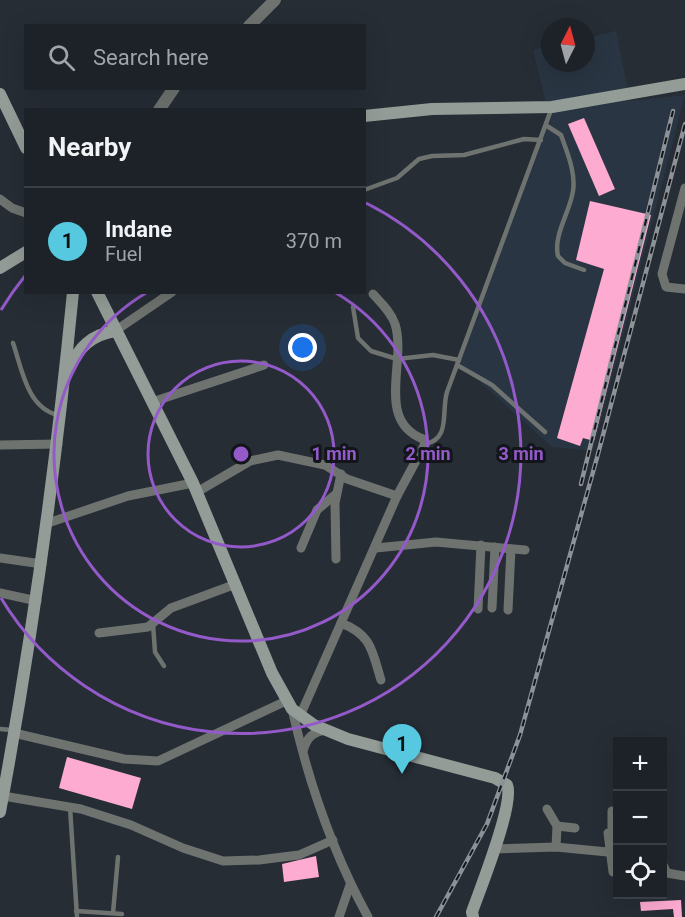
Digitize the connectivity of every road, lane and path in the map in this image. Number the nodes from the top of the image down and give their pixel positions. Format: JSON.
{"nodes":[{"id":1,"x":275,"y":0,"type":"edge"},
{"id":2,"x":251,"y":24,"type":"edge"},
{"id":3,"x":685,"y":84,"type":"edge"},
{"id":4,"x":173,"y":90,"type":"edge"},
{"id":5,"x":0,"y":94,"type":"edge"},
{"id":6,"x":552,"y":107,"type":"junction"},
{"id":7,"x":160,"y":108,"type":"edge"},
{"id":8,"x":366,"y":116,"type":"edge"},
{"id":9,"x":547,"y":126,"type":"junction"},
{"id":10,"x":542,"y":140,"type":"junction"},
{"id":11,"x":24,"y":144,"type":"edge"},
{"id":12,"x":685,"y":188,"type":"edge"},
{"id":13,"x":366,"y":189,"type":"edge"},
{"id":14,"x":0,"y":199,"type":"edge"},
{"id":15,"x":24,"y":212,"type":"edge"},
{"id":16,"x":24,"y":253,"type":"edge"},
{"id":17,"x":0,"y":268,"type":"edge"},
{"id":18,"x":584,"y":270,"type":"dead end"},
{"id":19,"x":685,"y":290,"type":"edge"},
{"id":20,"x":73,"y":294,"type":"edge"},
{"id":21,"x":98,"y":294,"type":"edge"},
{"id":22,"x":169,"y":294,"type":"edge"},
{"id":23,"x":373,"y":294,"type":"dead end"},
{"id":24,"x":353,"y":307,"type":"dead end"},
{"id":25,"x":116,"y":331,"type":"junction"},
{"id":26,"x":13,"y":343,"type":"dead end"},
{"id":27,"x":397,"y":359,"type":"junction"},
{"id":28,"x":458,"y":362,"type":"junction"},
{"id":29,"x":264,"y":364,"type":"dead end"},
{"id":30,"x":65,"y":378,"type":"junction"},
{"id":31,"x":152,"y":402,"type":"junction"},
{"id":32,"x":61,"y":415,"type":"junction"},
{"id":33,"x":545,"y":432,"type":"dead end"},
{"id":34,"x":57,"y":444,"type":"junction"},
{"id":35,"x":425,"y":444,"type":"junction"},
{"id":36,"x":0,"y":445,"type":"edge"},
{"id":37,"x":340,"y":474,"type":"junction"},
{"id":38,"x":195,"y":487,"type":"junction"},
{"id":39,"x":336,"y":494,"type":"junction"},
{"id":40,"x":397,"y":496,"type":"junction"},
{"id":41,"x":48,"y":523,"type":"junction"},
{"id":42,"x":481,"y":546,"type":"junction"},
{"id":43,"x":495,"y":547,"type":"junction"},
{"id":44,"x":301,"y":548,"type":"dead end"},
{"id":45,"x":376,"y":548,"type":"junction"},
{"id":46,"x":511,"y":549,"type":"junction"},
{"id":47,"x":525,"y":550,"type":"dead end"},
{"id":48,"x":0,"y":558,"type":"edge"},
{"id":49,"x":336,"y":559,"type":"dead end"},
{"id":50,"x":42,"y":564,"type":"junction"},
{"id":51,"x":236,"y":584,"type":"junction"},
{"id":52,"x":0,"y":593,"type":"edge"},
{"id":53,"x":37,"y":601,"type":"junction"},
{"id":54,"x":492,"y":608,"type":"dead end"},
{"id":55,"x":478,"y":609,"type":"dead end"},
{"id":56,"x":508,"y":610,"type":"dead end"},
{"id":57,"x":341,"y":623,"type":"junction"},
{"id":58,"x":153,"y":624,"type":"junction"},
{"id":59,"x":99,"y":633,"type":"dead end"},
{"id":60,"x":164,"y":666,"type":"dead end"},
{"id":61,"x":381,"y":680,"type":"dead end"},
{"id":62,"x":293,"y":708,"type":"junction"},
{"id":63,"x":0,"y":729,"type":"edge"},
{"id":64,"x":325,"y":730,"type":"junction"},
{"id":65,"x":14,"y":731,"type":"junction"},
{"id":66,"x":302,"y":753,"type":"junction"},
{"id":67,"x":3,"y":796,"type":"junction"},
{"id":68,"x":70,"y":807,"type":"junction"},
{"id":69,"x":547,"y":809,"type":"dead end"},
{"id":70,"x":612,"y":811,"type":"dead end"},
{"id":71,"x":0,"y":812,"type":"edge"},
{"id":72,"x":556,"y":826,"type":"junction"},
{"id":73,"x":575,"y":828,"type":"dead end"},
{"id":74,"x":333,"y":840,"type":"junction"},
{"id":75,"x":556,"y":847,"type":"junction"},
{"id":76,"x":493,"y":849,"type":"junction"},
{"id":77,"x":613,"y":850,"type":"edge"},
{"id":78,"x":613,"y":853,"type":"edge"},
{"id":79,"x":118,"y":857,"type":"dead end"},
{"id":80,"x":667,"y":873,"type":"edge"},
{"id":81,"x":685,"y":876,"type":"edge"},
{"id":82,"x":350,"y":885,"type":"junction"},
{"id":83,"x":113,"y":913,"type":"junction"},
{"id":84,"x":77,"y":914,"type":"edge"},
{"id":85,"x":122,"y":914,"type":"dead end"},
{"id":86,"x":339,"y":917,"type":"edge"},
{"id":87,"x":368,"y":917,"type":"edge"},
{"id":88,"x":473,"y":917,"type":"edge"}],
"edges":[{"from":1,"to":2,"type":"street"},
{"from":3,"to":6,"type":"main road"},
{"from":4,"to":7,"type":"street"},
{"from":5,"to":11,"type":"main road"},
{"from":6,"to":8,"type":"main road"},
{"from":6,"to":9,"type":"lane"},
{"from":9,"to":10,"type":"lane"},
{"from":9,"to":18,"type":"lane"},
{"from":10,"to":13,"type":"lane"},
{"from":10,"to":28,"type":"lane"},
{"from":12,"to":19,"type":"street"},
{"from":14,"to":15,"type":"street"},
{"from":16,"to":17,"type":"main road"},
{"from":20,"to":30,"type":"main road"},
{"from":21,"to":25,"type":"main road"},
{"from":22,"to":25,"type":"street"},
{"from":23,"to":27,"type":"street"},
{"from":24,"to":27,"type":"lane"},
{"from":25,"to":30,"type":"main road"},
{"from":25,"to":31,"type":"main road"},
{"from":26,"to":32,"type":"lane"},
{"from":27,"to":28,"type":"lane"},
{"from":27,"to":35,"type":"street"},
{"from":28,"to":33,"type":"lane"},
{"from":28,"to":35,"type":"lane"},
{"from":29,"to":31,"type":"street"},
{"from":30,"to":32,"type":"main road"},
{"from":31,"to":38,"type":"main road"},
{"from":32,"to":34,"type":"main road"},
{"from":34,"to":36,"type":"street"},
{"from":34,"to":41,"type":"main road"},
{"from":35,"to":40,"type":"street"},
{"from":37,"to":38,"type":"street"},
{"from":37,"to":39,"type":"street"},
{"from":37,"to":40,"type":"street"},
{"from":38,"to":41,"type":"street"},
{"from":38,"to":51,"type":"main road"},
{"from":39,"to":44,"type":"street"},
{"from":39,"to":49,"type":"street"},
{"from":40,"to":45,"type":"street"},
{"from":41,"to":50,"type":"main road"},
{"from":42,"to":43,"type":"street"},
{"from":42,"to":45,"type":"street"},
{"from":42,"to":55,"type":"street"},
{"from":43,"to":46,"type":"street"},
{"from":43,"to":54,"type":"street"},
{"from":45,"to":57,"type":"street"},
{"from":46,"to":47,"type":"street"},
{"from":46,"to":56,"type":"street"},
{"from":48,"to":50,"type":"street"},
{"from":50,"to":53,"type":"main road"},
{"from":51,"to":58,"type":"street"},
{"from":51,"to":62,"type":"main road"},
{"from":52,"to":53,"type":"street"},
{"from":53,"to":65,"type":"main road"},
{"from":57,"to":61,"type":"street"},
{"from":57,"to":62,"type":"street"},
{"from":58,"to":59,"type":"street"},
{"from":58,"to":60,"type":"lane"},
{"from":62,"to":64,"type":"main road"},
{"from":62,"to":65,"type":"street"},
{"from":62,"to":66,"type":"street"},
{"from":63,"to":65,"type":"lane"},
{"from":64,"to":66,"type":"street"},
{"from":64,"to":76,"type":"main road"},
{"from":65,"to":67,"type":"main road"},
{"from":66,"to":74,"type":"street"},
{"from":67,"to":68,"type":"street"},
{"from":67,"to":71,"type":"main road"},
{"from":68,"to":74,"type":"street"},
{"from":68,"to":84,"type":"lane"},
{"from":69,"to":72,"type":"street"},
{"from":70,"to":77,"type":"street"},
{"from":72,"to":73,"type":"street"},
{"from":72,"to":75,"type":"street"},
{"from":74,"to":82,"type":"street"},
{"from":75,"to":76,"type":"street"},
{"from":75,"to":78,"type":"street"},
{"from":76,"to":88,"type":"main road"},
{"from":79,"to":83,"type":"lane"},
{"from":80,"to":81,"type":"street"},
{"from":82,"to":86,"type":"street"},
{"from":82,"to":87,"type":"street"},
{"from":83,"to":84,"type":"lane"},
{"from":83,"to":85,"type":"lane"}]}
